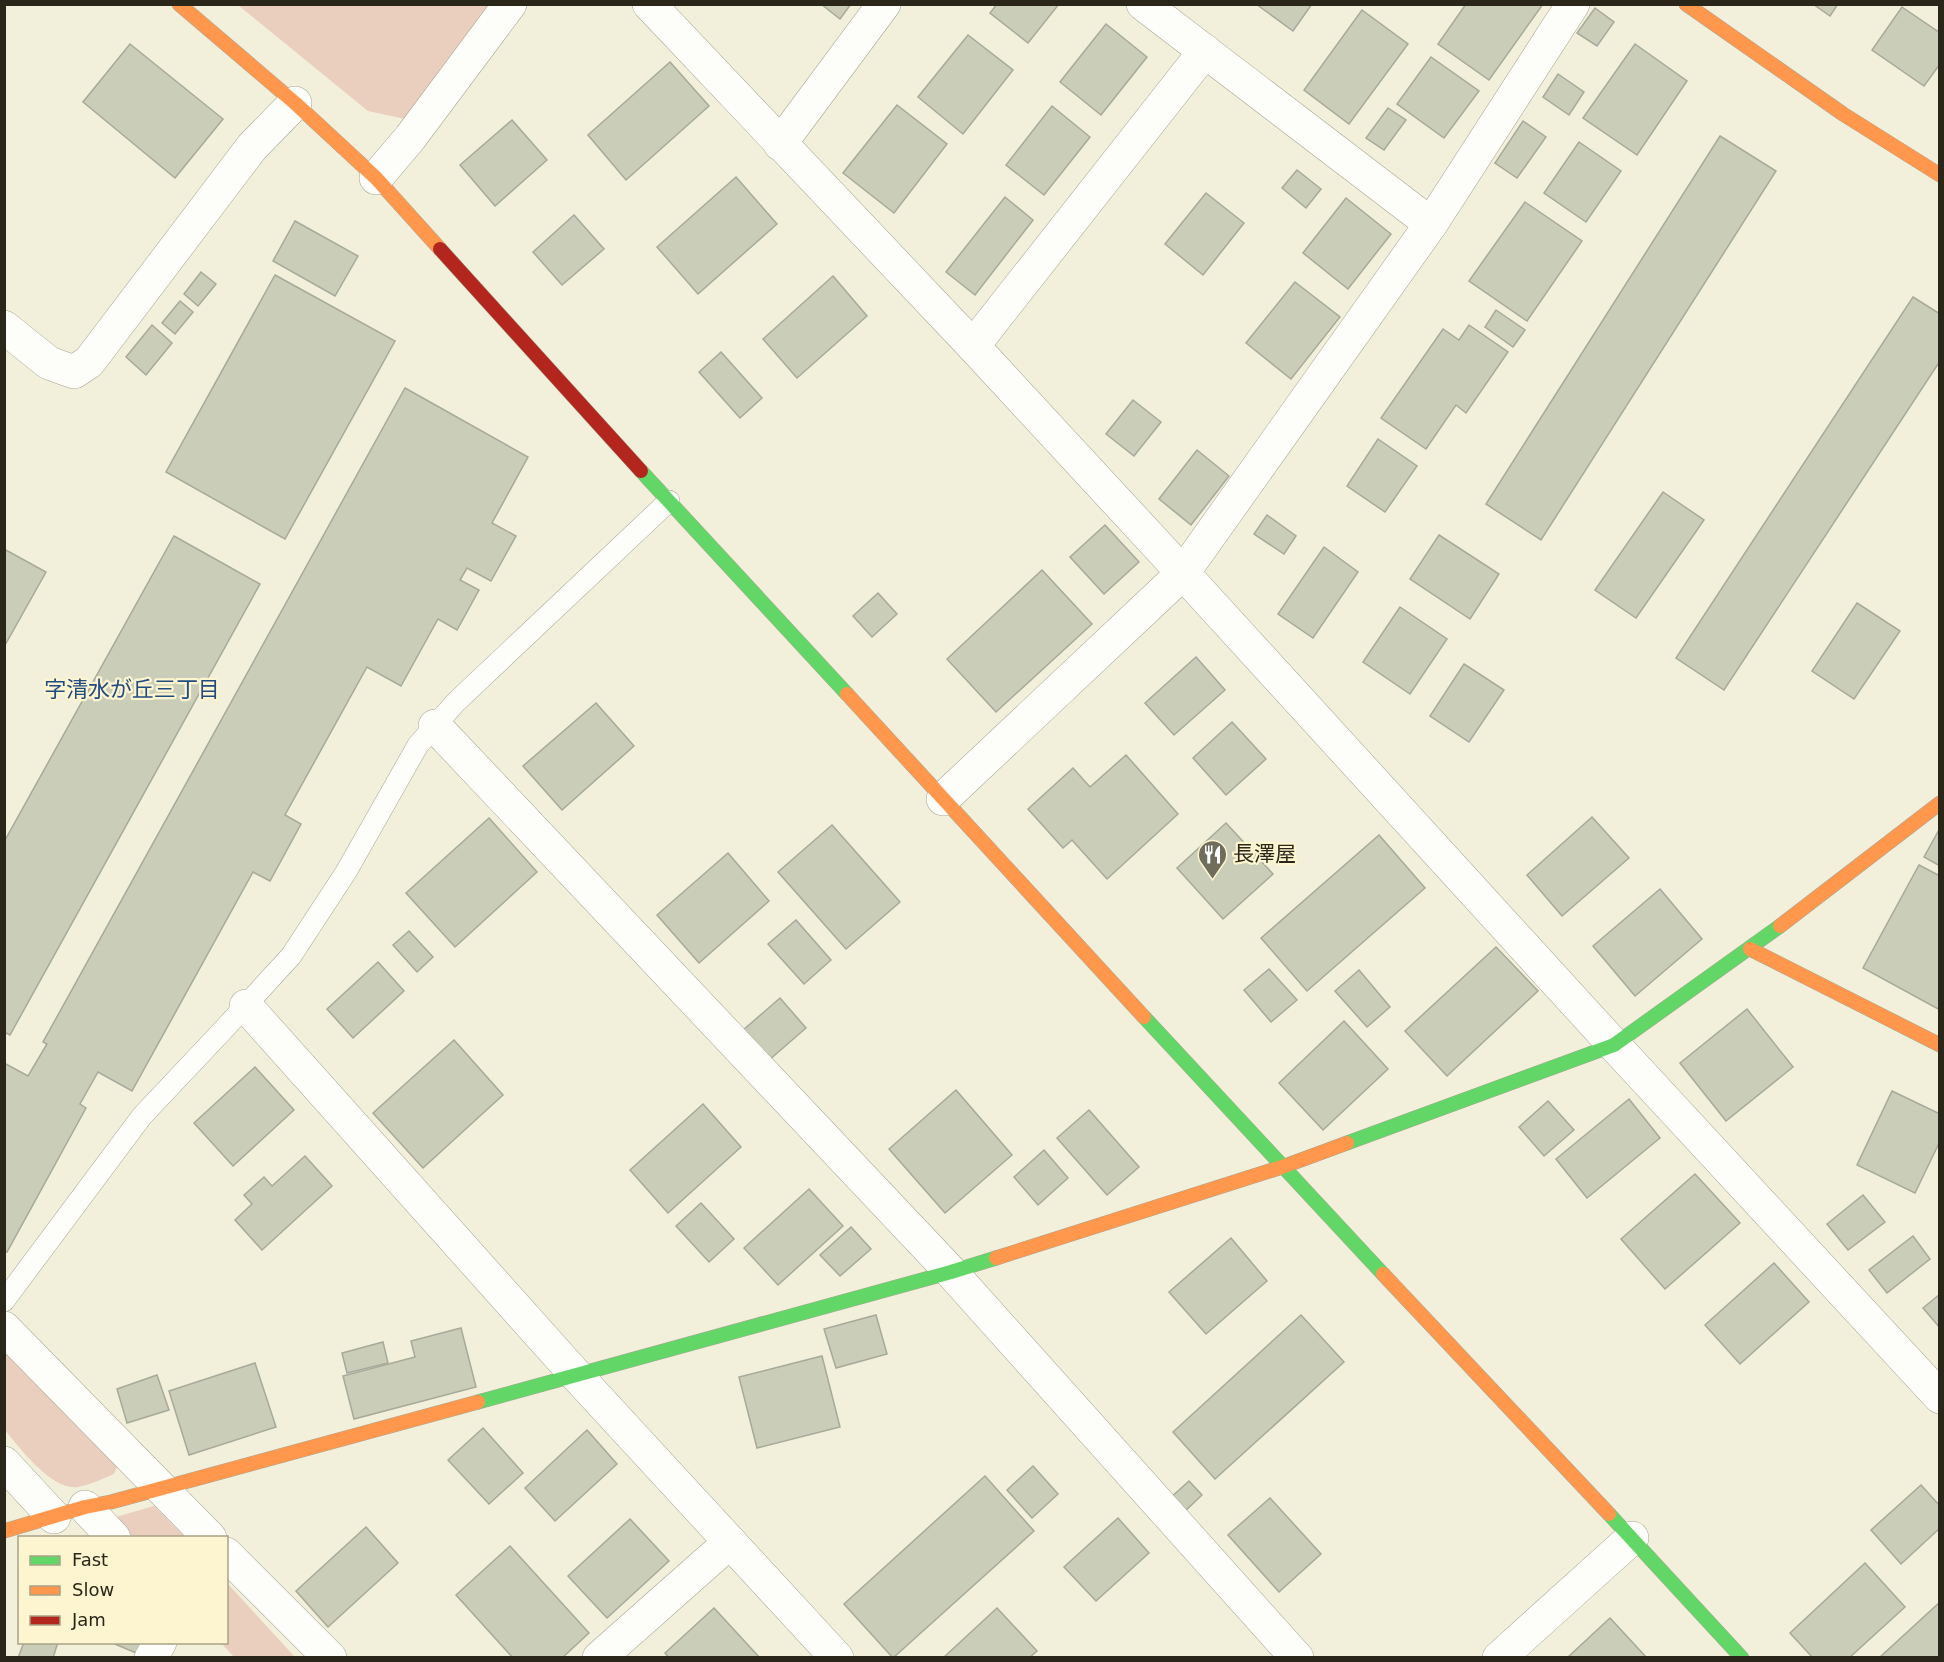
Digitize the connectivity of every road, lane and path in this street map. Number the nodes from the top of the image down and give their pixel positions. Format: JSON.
{"nodes":[{"id":1,"x":179,"y":4,"type":"edge"},
{"id":2,"x":510,"y":4,"type":"edge"},
{"id":3,"x":649,"y":4,"type":"edge"},
{"id":4,"x":884,"y":4,"type":"edge"},
{"id":5,"x":1143,"y":4,"type":"edge"},
{"id":6,"x":1574,"y":4,"type":"edge"},
{"id":7,"x":1686,"y":4,"type":"edge"},
{"id":8,"x":1205,"y":51,"type":"junction"},
{"id":9,"x":295,"y":103,"type":"junction"},
{"id":10,"x":780,"y":144,"type":"junction"},
{"id":11,"x":1940,"y":175,"type":"edge"},
{"id":12,"x":376,"y":178,"type":"junction"},
{"id":13,"x":1431,"y":224,"type":"junction"},
{"id":14,"x":4,"y":327,"type":"edge"},
{"id":15,"x":973,"y":346,"type":"junction"},
{"id":16,"x":669,"y":501,"type":"junction"},
{"id":17,"x":1183,"y":573,"type":"junction"},
{"id":18,"x":435,"y":726,"type":"junction"},
{"id":19,"x":943,"y":799,"type":"junction"},
{"id":20,"x":1940,"y":803,"type":"edge"},
{"id":21,"x":1749,"y":949,"type":"junction"},
{"id":22,"x":246,"y":1006,"type":"junction"},
{"id":23,"x":1614,"y":1045,"type":"junction"},
{"id":24,"x":1940,"y":1045,"type":"edge"},
{"id":25,"x":1282,"y":1167,"type":"junction"},
{"id":26,"x":951,"y":1272,"type":"junction"},
{"id":27,"x":4,"y":1302,"type":"edge"},
{"id":28,"x":4,"y":1328,"type":"edge"},
{"id":29,"x":576,"y":1375,"type":"junction"},
{"id":30,"x":1940,"y":1397,"type":"edge"},
{"id":31,"x":4,"y":1463,"type":"edge"},
{"id":32,"x":160,"y":1488,"type":"junction"},
{"id":33,"x":85,"y":1507,"type":"junction"},
{"id":34,"x":54,"y":1517,"type":"junction"},
{"id":35,"x":4,"y":1531,"type":"edge"},
{"id":36,"x":112,"y":1536,"type":"edge"},
{"id":37,"x":208,"y":1536,"type":"edge"},
{"id":38,"x":1632,"y":1538,"type":"junction"},
{"id":39,"x":730,"y":1542,"type":"junction"},
{"id":40,"x":228,"y":1556,"type":"edge"},
{"id":41,"x":159,"y":1644,"type":"edge"},
{"id":42,"x":151,"y":1658,"type":"edge"},
{"id":43,"x":330,"y":1658,"type":"edge"},
{"id":44,"x":599,"y":1658,"type":"edge"},
{"id":45,"x":837,"y":1658,"type":"edge"},
{"id":46,"x":1297,"y":1658,"type":"edge"},
{"id":47,"x":1499,"y":1658,"type":"edge"},
{"id":48,"x":1742,"y":1658,"type":"edge"}],
"edges":[{"from":1,"to":9,"type":"street"},
{"from":2,"to":12,"type":"street"},
{"from":3,"to":10,"type":"street"},
{"from":4,"to":10,"type":"street"},
{"from":5,"to":8,"type":"street"},
{"from":6,"to":13,"type":"street"},
{"from":7,"to":11,"type":"street"},
{"from":8,"to":13,"type":"street"},
{"from":8,"to":15,"type":"street"},
{"from":9,"to":12,"type":"street"},
{"from":9,"to":14,"type":"street"},
{"from":10,"to":15,"type":"street"},
{"from":12,"to":16,"type":"street"},
{"from":13,"to":17,"type":"street"},
{"from":15,"to":17,"type":"street"},
{"from":16,"to":18,"type":"lane"},
{"from":16,"to":19,"type":"street"},
{"from":17,"to":19,"type":"street"},
{"from":17,"to":23,"type":"street"},
{"from":18,"to":22,"type":"lane"},
{"from":18,"to":26,"type":"street"},
{"from":19,"to":25,"type":"street"},
{"from":20,"to":21,"type":"street"},
{"from":21,"to":23,"type":"street"},
{"from":21,"to":24,"type":"street"},
{"from":22,"to":27,"type":"lane"},
{"from":22,"to":29,"type":"street"},
{"from":23,"to":25,"type":"street"},
{"from":23,"to":30,"type":"street"},
{"from":25,"to":26,"type":"street"},
{"from":25,"to":38,"type":"street"},
{"from":26,"to":29,"type":"street"},
{"from":26,"to":46,"type":"street"},
{"from":28,"to":32,"type":"street"},
{"from":29,"to":32,"type":"street"},
{"from":29,"to":39,"type":"street"},
{"from":31,"to":34,"type":"street"},
{"from":32,"to":33,"type":"street"},
{"from":32,"to":37,"type":"street"},
{"from":33,"to":34,"type":"street"},
{"from":33,"to":36,"type":"street"},
{"from":34,"to":35,"type":"street"},
{"from":38,"to":47,"type":"street"},
{"from":38,"to":48,"type":"street"},
{"from":39,"to":44,"type":"street"},
{"from":39,"to":45,"type":"street"},
{"from":40,"to":43,"type":"street"},
{"from":41,"to":42,"type":"street"}]}
